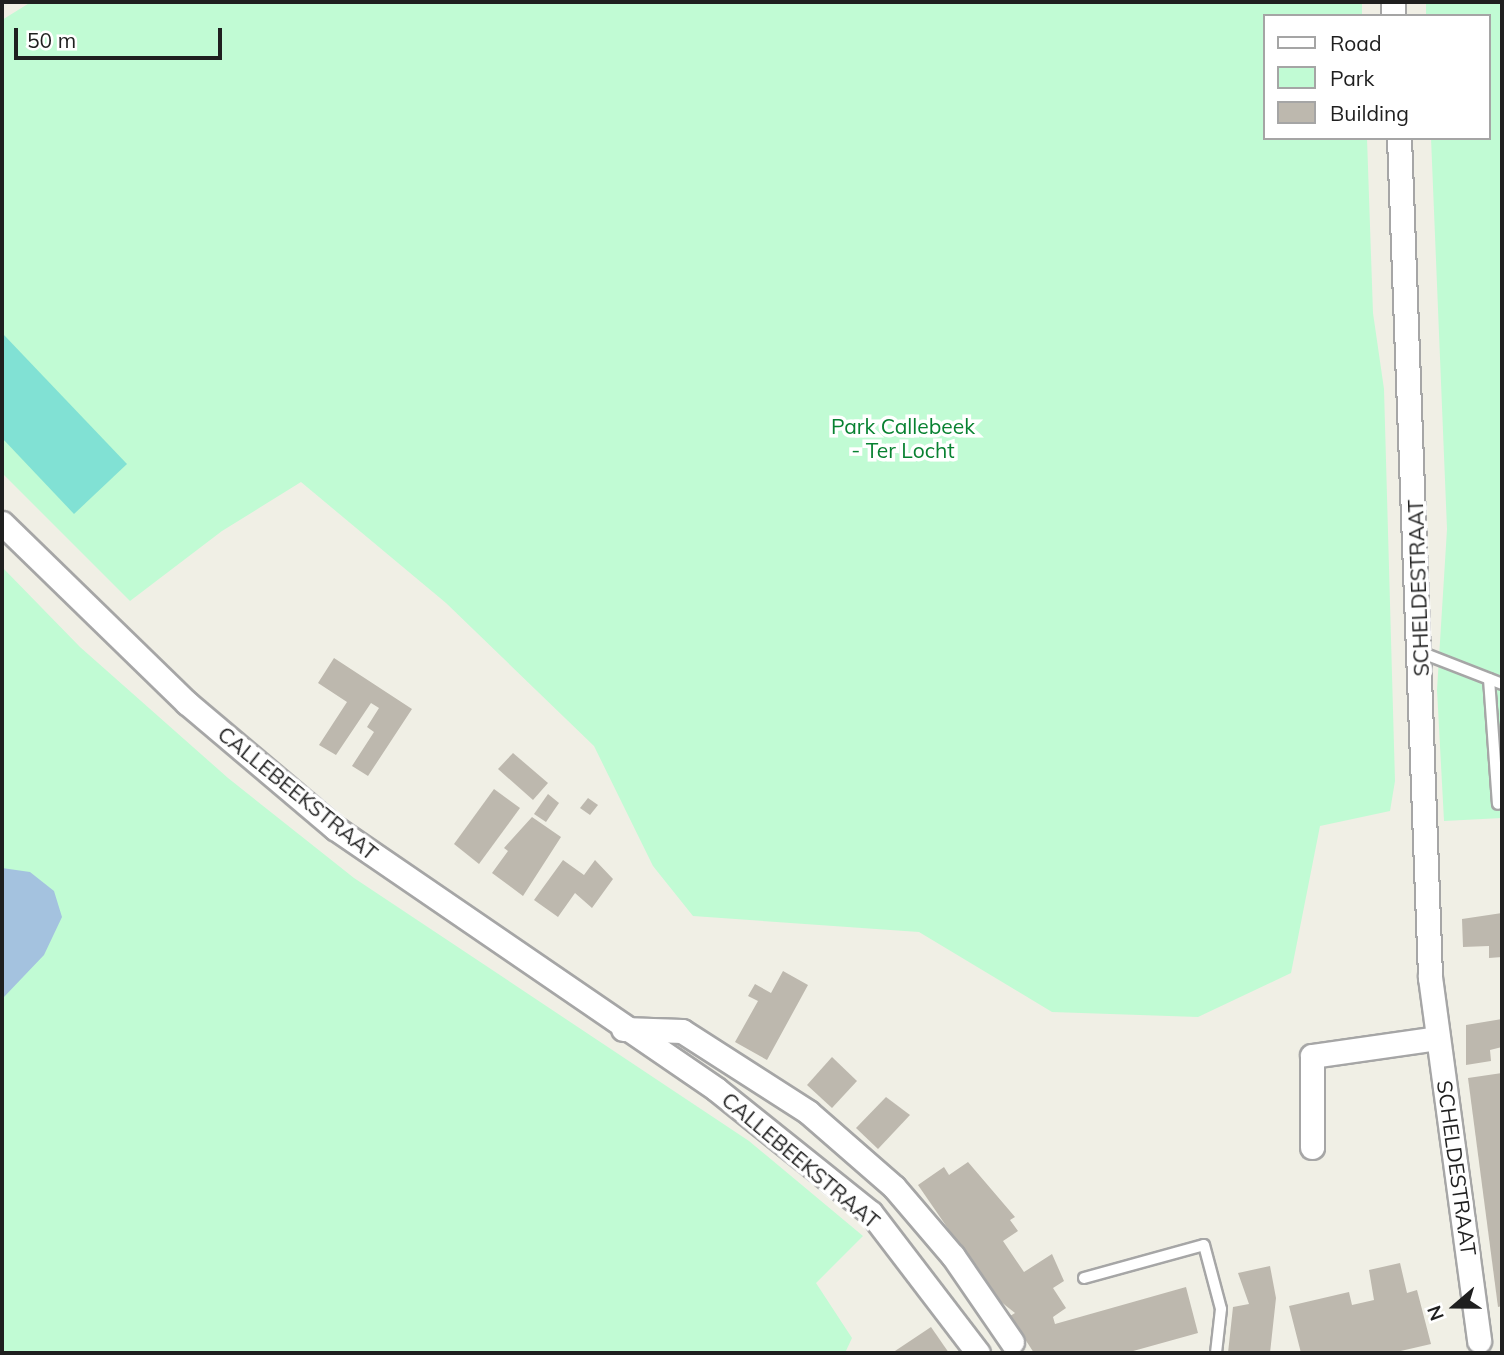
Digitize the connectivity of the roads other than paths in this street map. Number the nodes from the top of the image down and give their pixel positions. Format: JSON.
{"nodes":[{"id":1,"x":1399,"y":140,"type":"edge"},
{"id":2,"x":2,"y":523,"type":"edge"},
{"id":3,"x":1420,"y":652,"type":"junction"},
{"id":4,"x":1489,"y":679,"type":"junction"},
{"id":5,"x":1502,"y":684,"type":"edge"},
{"id":6,"x":1498,"y":804,"type":"dead end"},
{"id":7,"x":623,"y":1029,"type":"junction"},
{"id":8,"x":1438,"y":1038,"type":"junction"},
{"id":9,"x":1312,"y":1147,"type":"dead end"},
{"id":10,"x":1084,"y":1278,"type":"dead end"},
{"id":11,"x":1012,"y":1342,"type":"dead end"},
{"id":12,"x":1480,"y":1349,"type":"edge"},
{"id":13,"x":978,"y":1353,"type":"edge"},
{"id":14,"x":1216,"y":1353,"type":"edge"}],
"edges":[{"from":1,"to":3,"type":"street","name":"SCHELDESTRAAT"},
{"from":2,"to":7,"type":"street","name":"CALLEBEEKSTRAAT"},
{"from":3,"to":4,"type":"lane"},
{"from":3,"to":8,"type":"street","name":"SCHELDESTRAAT"},
{"from":4,"to":5,"type":"lane"},
{"from":4,"to":6,"type":"lane"},
{"from":7,"to":11,"type":"street","name":"CALLEBEEKSTRAAT"},
{"from":7,"to":13,"type":"street","name":"CALLEBEEKSTRAAT"},
{"from":8,"to":9,"type":"street"},
{"from":8,"to":12,"type":"street","name":"SCHELDESTRAAT"},
{"from":10,"to":14,"type":"lane"}]}
